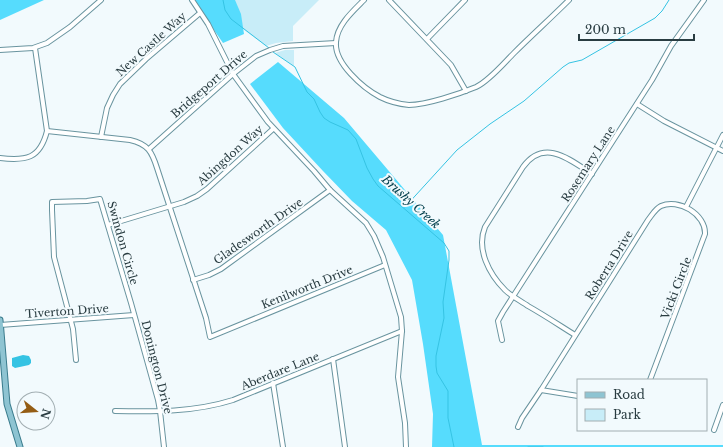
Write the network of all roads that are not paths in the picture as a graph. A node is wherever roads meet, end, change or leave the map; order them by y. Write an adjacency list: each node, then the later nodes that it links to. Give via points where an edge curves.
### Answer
1 (101, 0): 11 (street, via 70,27)
2 (192, 0): 8 (street)
3 (364, 0): 10 (street, via 343,24)
4 (389, 0): 9 (street)
5 (465, 0): 9 (street)
6 (569, 0): 14 (street, via 485,81)
7 (704, 0): 15 (street, Rosemary Lane, via 671,46)
8 (200, 13): 13 (street); 19 (street, New Castle Way, via 120,84 107,108)
9 (427, 39): 14 (street, via 450,66)
10 (336, 43): 13 (street, Bridgeport Drive, via 279,47 251,59); 14 (street, via 340,58 349,72 372,93 387,100 415,104)
11 (35, 48): 12 (street); 17 (street)
12 (0, 50)
13 (232, 74): 16 (street); 21 (street, Bridgeport Drive)
14 (466, 91)
15 (637, 104): 20 (street); 24 (street, Rosemary Lane)
16 (273, 129): 25 (street); 26 (street, Abingdon Way, via 204,191 191,199)
17 (47, 131): 19 (street); 23 (street, via 40,148 32,156 20,159)
18 (723, 135): 20 (street)
19 (101, 137): 21 (street, via 133,140)
20 (716, 148): 22 (street); 27 (street)
21 (149, 149): 26 (street, Kenilworth Drive)
22 (723, 151)
23 (0, 158)
24 (592, 174): 31 (street, Rosemary Lane); 31 (street, via 565,156 551,153 536,155 523,168 485,227 482,238 483,252 489,268 505,290)
25 (330, 190): 29 (street, via 369,228 380,248); 30 (street, Gladesworth Drive, via 221,269)
26 (170, 206): 28 (street, Abingdon Way); 30 (street, Kenilworth Drive)
27 (686, 208): 37 (street, Roberta Drive, via 667,205 656,209); 41 (street, Vicki Circle, via 701,219 705,236)
28 (108, 225): 32 (street, Swindon Circle); 34 (street, Swindon Circle, via 100,198 52,202 54,257)
29 (385, 265): 30 (street, Kenilworth Drive, via 210,337); 36 (street, via 400,312)
30 (193, 280)
31 (514, 296): 37 (street); 38 (street, Rosemary Lane, via 498,321)
32 (134, 315): 34 (street, Tiverton Drive); 47 (street, Donington Drive)
33 (0, 320): 35 (main road)
34 (71, 320): 35 (street, Tiverton Drive); 40 (street)
35 (0, 325): 50 (main road, via 7,404)
36 (402, 331): 39 (street, Aberdare Lane); 54 (street, via 398,377)
37 (575, 335): 43 (street, Roberta Drive)
38 (502, 340)
39 (333, 359): 42 (street, Aberdare Lane); 53 (street)
40 (76, 360)
41 (650, 379)
42 (274, 383): 47 (street, Aberdare Lane, via 214,406); 52 (street)
43 (541, 390): 44 (street); 48 (street, Roberta Drive)
44 (577, 396)
45 (723, 405): 49 (street)
46 (115, 411): 47 (street, Aberdare Lane)
47 (160, 411): 51 (street, Donington Drive)
48 (518, 427)
49 (714, 430)
50 (20, 447)
51 (164, 447)
52 (283, 447)
53 (345, 447)
54 (406, 447)

